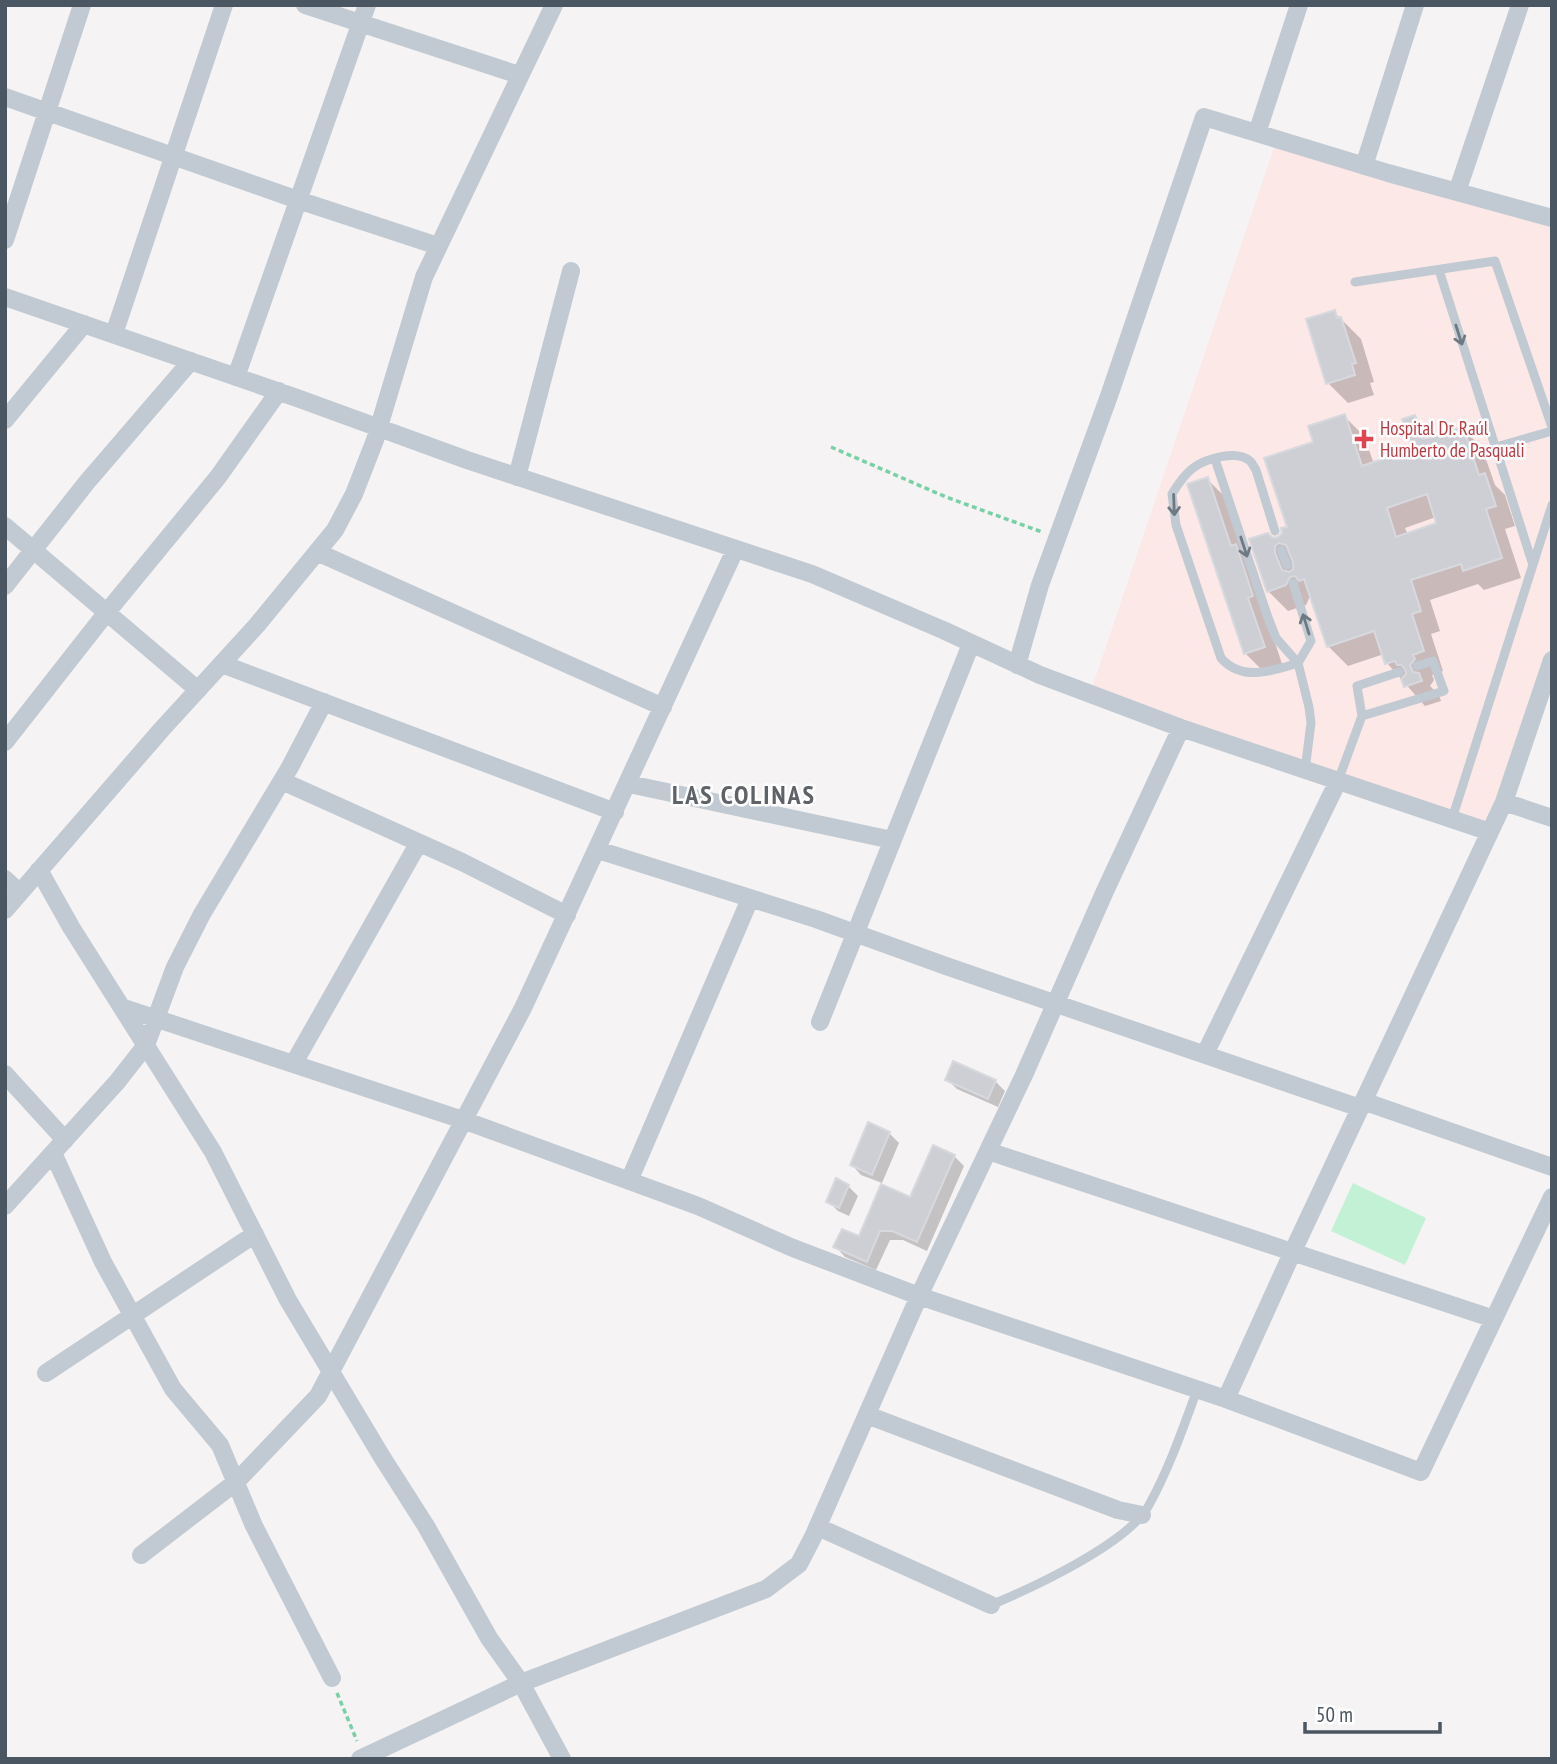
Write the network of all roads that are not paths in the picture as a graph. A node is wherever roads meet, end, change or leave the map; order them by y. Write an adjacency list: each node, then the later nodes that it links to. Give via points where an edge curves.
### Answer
1 (82, 5): 12 (street)
2 (224, 5): 14 (street)
3 (305, 5): 9 (street)
4 (367, 5): 9 (street)
5 (554, 5): 10 (street)
6 (1299, 5): 13 (street)
7 (1415, 5): 15 (street)
8 (1520, 5): 16 (street)
9 (361, 23): 10 (street); 17 (street)
10 (519, 75): 20 (street)
11 (5, 97): 12 (street)
12 (48, 111): 14 (street); 19 (street)
13 (1257, 133): 15 (street); 52 (street, via 1204,117)
14 (174, 155): 17 (street); 26 (street)
15 (1364, 166): 16 (street)
16 (1457, 192): 18 (street)
17 (298, 200): 20 (street); 28 (street)
18 (1552, 218)
19 (5, 240)
20 (438, 246): 31 (street, via 424,277)
21 (1439, 270): 23 (lane); 32 (lane, via 1495,261); 33 (lane, one-way to 33)
22 (571, 271): 35 (street)
23 (1355, 282)
24 (5, 297): 25 (street)
25 (84, 324): 26 (street); 30 (street)
26 (114, 334): 27 (street)
27 (191, 361): 28 (street); 39 (street)
28 (236, 377): 29 (street)
29 (279, 391): 31 (street); 47 (street, via 218,477)
30 (5, 420)
31 (378, 428): 35 (street); 42 (street, via 354,494)
32 (1552, 429): 33 (lane)
33 (1496, 447): 43 (lane)
34 (1215, 459): 38 (lane, via 1231,456 1251,461); 50 (lane, one-way to 50, via 1276,638); 50 (lane, one-way to 50, via 1190,470 1180,481 1172,494 1172,509 1222,658 1238,671 1253,673)
35 (517, 477): 40 (street)
36 (1552, 505): 43 (lane)
37 (5, 526): 39 (street)
38 (1275, 531)
39 (34, 550): 46 (street); 47 (street)
40 (735, 550): 48 (street, via 812,574); 57 (street)
41 (1281, 550): 44 (lane)
42 (319, 553): 51 (street); 57 (street)
43 (1532, 562): 68 (lane)
44 (1287, 565)
45 (1293, 583): 50 (lane, one-way to 45, via 1311,641)
46 (5, 586)
47 (107, 612): 55 (street); 60 (street)
48 (971, 644): 52 (street); 70 (street)
49 (1552, 660): 65 (street)
50 (1298, 663): 61 (lane, via 1311,723)
51 (222, 664): 55 (street); 56 (street)
52 (1017, 665): 59 (street)
53 (1417, 666): 58 (lane, via 1433,661 1444,691)
54 (1399, 672): 58 (lane, via 1357,686)
55 (198, 690): 73 (street)
56 (324, 702): 62 (street); 66 (street)
57 (663, 707): 64 (street)
58 (1362, 716): 63 (lane)
59 (1181, 728): 61 (street); 80 (street)
60 (5, 742)
61 (1306, 770): 63 (street)
62 (282, 781): 71 (street); 82 (street, via 202,914)
63 (1338, 781): 68 (street); 85 (street)
64 (629, 784): 66 (street); 70 (street)
65 (1504, 802): 67 (street); 69 (street)
66 (615, 812): 72 (street)
67 (1552, 818)
68 (1452, 819): 69 (street)
69 (1490, 832): 88 (street)
70 (892, 840): 79 (street)
71 (418, 844): 78 (street); 86 (street)
72 (598, 850): 76 (street); 78 (street)
73 (39, 870): 75 (street); 81 (street)
74 (5, 879): 75 (street)
75 (20, 893): 77 (street)
76 (750, 899): 79 (street); 93 (street)
77 (5, 910)
78 (568, 915): 89 (street)
79 (854, 933): 80 (street); 83 (street)
80 (1056, 1003): 85 (street); 91 (street)
81 (124, 1008): 82 (street); 84 (street)
82 (154, 1018): 84 (street); 86 (street)
83 (820, 1022)
84 (146, 1045): 90 (street); 96 (street, via 213,1152)
85 (1205, 1055): 88 (street)
86 (294, 1063): 89 (street)
87 (5, 1074): 90 (street)
88 (1361, 1104): 92 (street); 97 (street)
89 (463, 1120): 93 (street); 101 (street)
90 (59, 1147): 95 (street); 99 (street, via 103,1262)
91 (988, 1151): 97 (street); 98 (street)
92 (1552, 1167)
93 (629, 1181): 98 (street)
94 (1552, 1198): 100 (street)
95 (5, 1206)
96 (255, 1234): 99 (street); 101 (street)
97 (1293, 1251): 100 (street); 104 (street)
98 (919, 1296): 103 (street); 105 (street)
99 (134, 1315): 102 (street); 106 (street, via 173,1389 220,1445)
100 (1494, 1319): 104 (street, via 1421,1472)
101 (331, 1372): 106 (street, via 303,1413); 112 (street, via 489,1638)
102 (46, 1373)
103 (1197, 1390): 104 (street); 107 (lane, via 1170,1461)
104 (1226, 1399)
105 (867, 1415): 107 (street, via 1118,1510); 108 (street)
106 (236, 1482): 109 (street); 111 (street)
107 (1142, 1515): 110 (lane, via 1084,1560)
108 (818, 1527): 110 (street); 112 (street, via 799,1564 766,1589)
109 (141, 1555)
110 (991, 1605)
111 (332, 1678)
112 (521, 1683): 113 (street); 114 (street)
113 (363, 1758)
114 (562, 1759)

